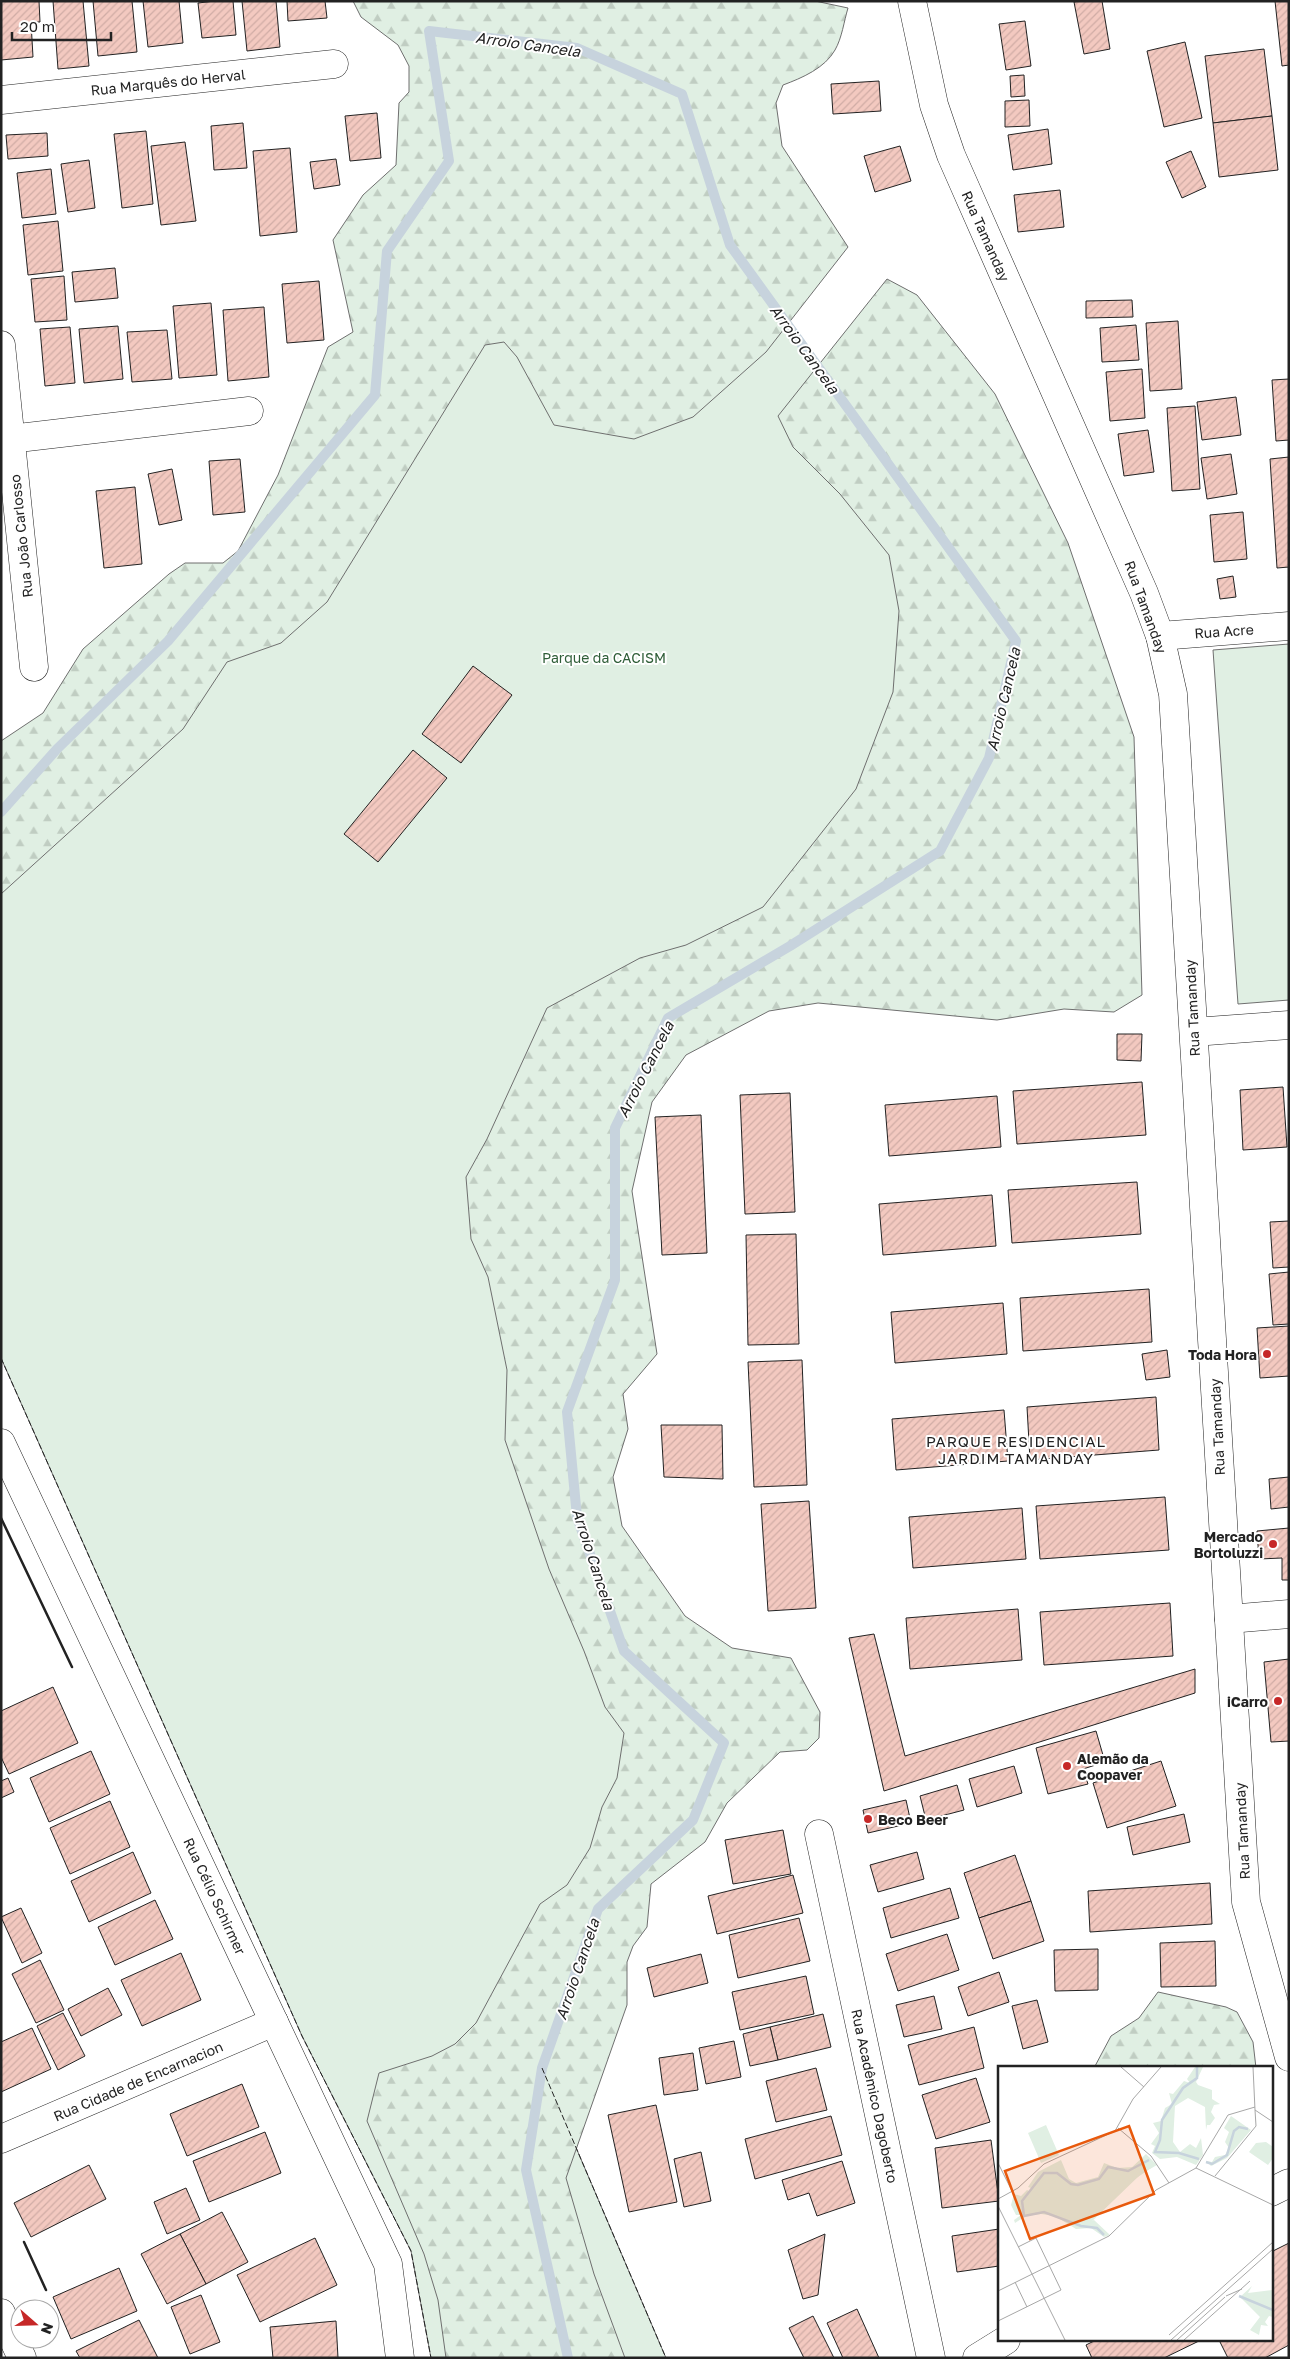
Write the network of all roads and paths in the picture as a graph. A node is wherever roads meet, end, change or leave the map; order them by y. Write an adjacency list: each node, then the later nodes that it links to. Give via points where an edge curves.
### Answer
1 (912, 1): 8 (street, Rua Tamanday, via 934,105 951,155)
2 (334, 64): 3 (street, Rua Marquês do Herval)
3 (1, 100)
4 (1, 344): 6 (street, Rua João Carlosso)
5 (249, 411): 6 (street)
6 (6, 439): 9 (street, Rua João Carlosso)
7 (1289, 626): 8 (street, Rua Acre)
8 (1160, 636): 11 (street, Rua Tamanday, via 1173,694)
9 (34, 667)
10 (1289, 1025): 11 (street)
11 (1194, 1032): 14 (street, Rua Tamanday)
12 (1, 1443): 16 (street, Rua Célio Schirmer)
13 (1289, 1614): 14 (street)
14 (1229, 1619): 17 (street, Rua Tamanday, via 1246,1902)
15 (819, 1834): 25 (street, Rua Acadêmico Dagoberto)
16 (274, 2022): 18 (street, Rua Cidade de Encarnacion); 24 (street, Rua Célio Schirmer, via 388,2264)
17 (1289, 2057)
18 (1, 2139)
19 (1289, 2182): 20 (street)
20 (1272, 2191)
21 (1, 2313): 23 (street)
22 (1003, 2342): 26 (street)
23 (22, 2358)
24 (400, 2358)
25 (931, 2358)
26 (977, 2358)

